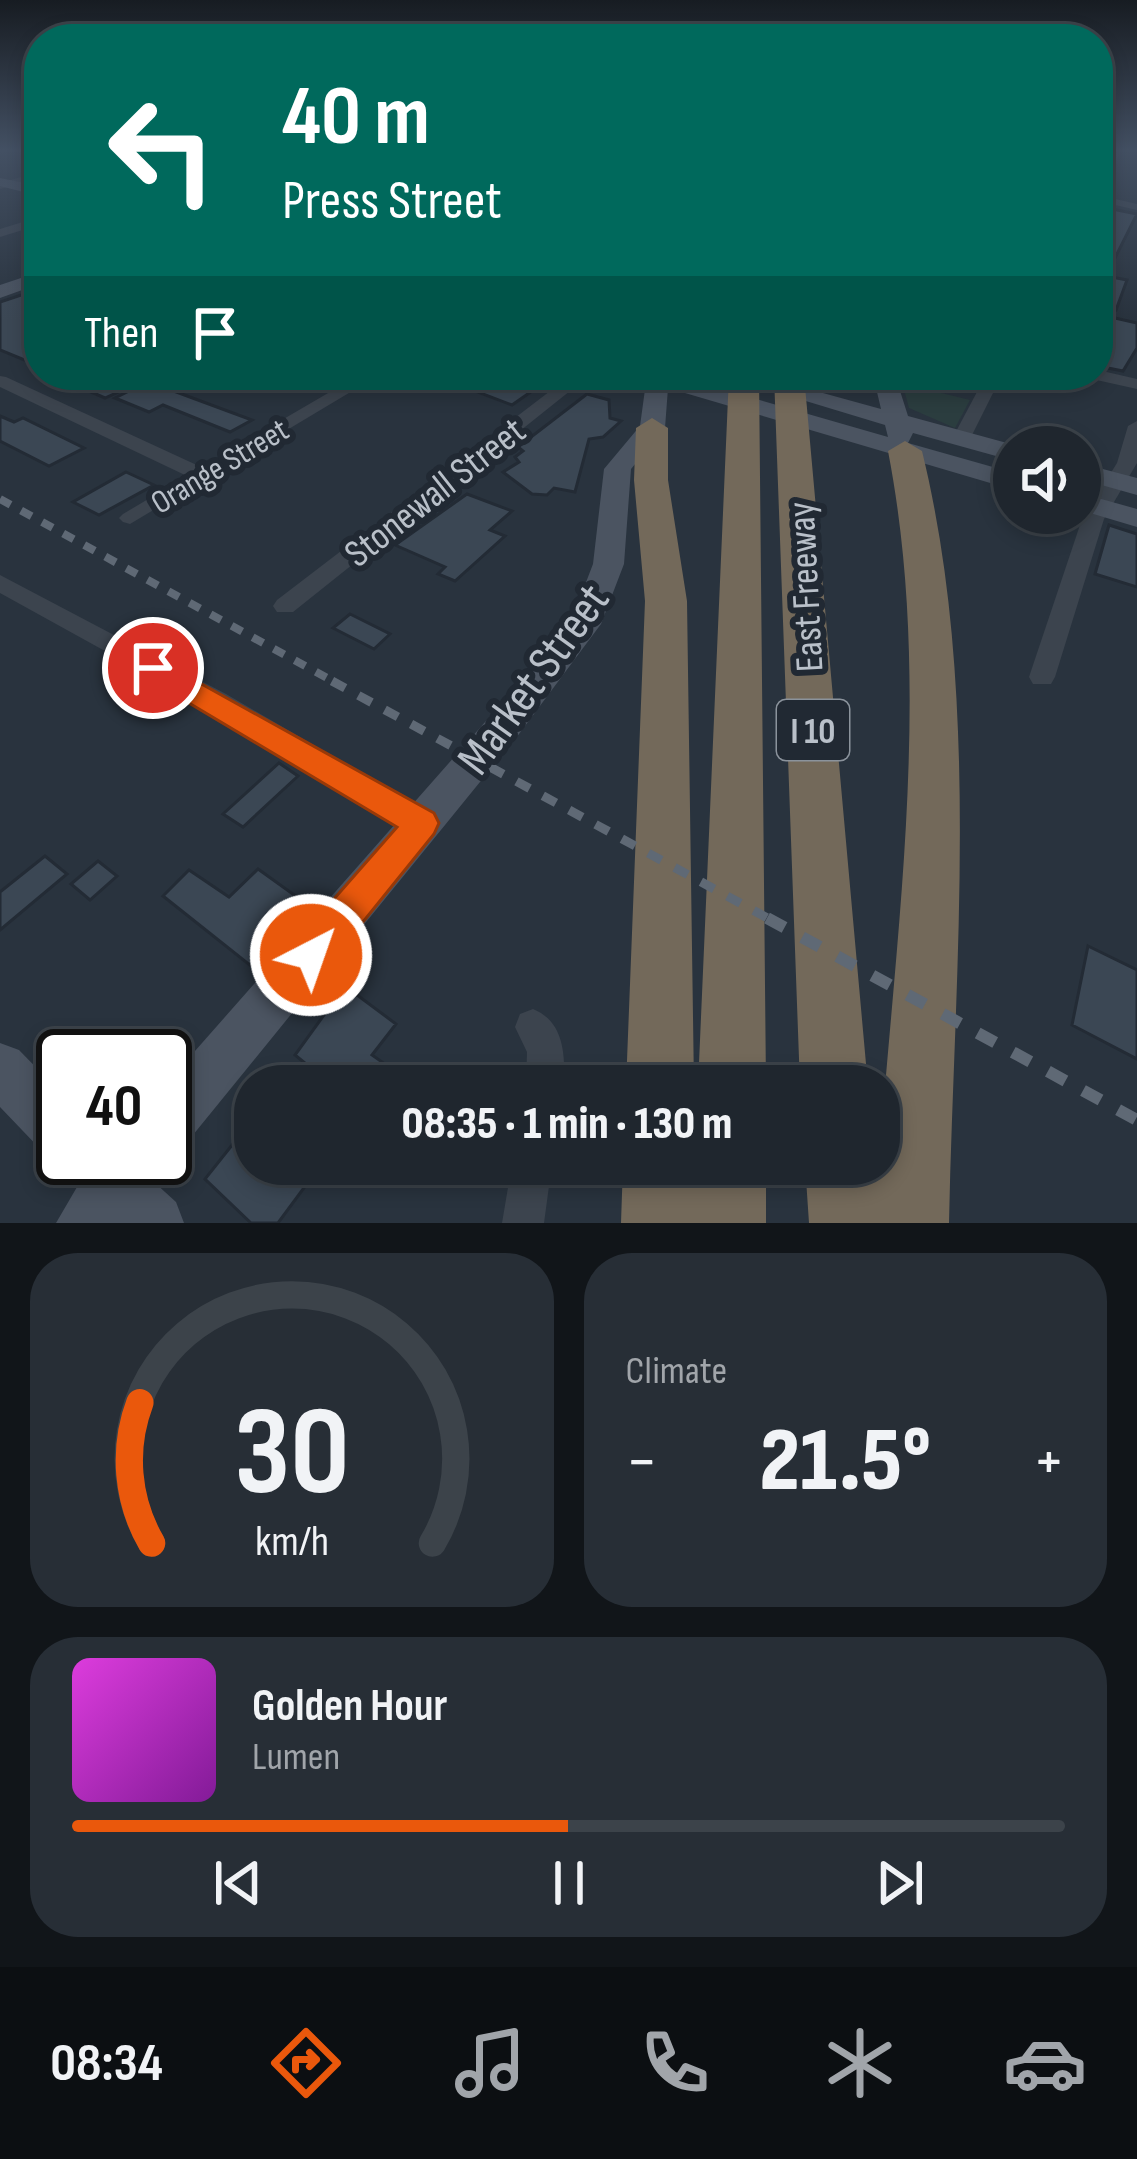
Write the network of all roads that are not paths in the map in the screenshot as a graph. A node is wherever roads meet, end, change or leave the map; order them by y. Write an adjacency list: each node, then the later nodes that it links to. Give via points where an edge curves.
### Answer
1 (0, 381): 17 (street)
2 (346, 390): 17 (street, Orange Street)
3 (563, 390): 22 (street, Stonewall Street)
4 (659, 390): 12 (main road)
5 (712, 390): 13 (main road)
6 (744, 390): 28 (highway, East Freeway / I 10)
7 (772, 390): 13 (main road)
8 (791, 390): 29 (highway, East Freeway / I 10)
9 (884, 390): 13 (main road)
10 (986, 390): 14 (street)
11 (1137, 426): 18 (street)
12 (652, 428): 24 (main road, Market Street, via 623,454 610,484 608,586); 27 (highway, via 666,601)
13 (885, 431): 14 (main road); 16 (main road); 41 (highway, via 921,524 936,681)
14 (961, 439): 15 (main road)
15 (993, 447)
16 (993, 474)
17 (202, 475): 19 (street, Orange Street)
18 (1108, 494): 20 (main road); 23 (street)
19 (130, 518)
20 (1137, 518)
21 (0, 583): 24 (street)
22 (285, 606)
23 (1042, 676)
24 (422, 823): 31 (main road, Market Street)
25 (533, 1027): 26 (street)
26 (546, 1065)
27 (660, 1065)
28 (732, 1065)
29 (833, 1065)
30 (0, 1069): 32 (main road)
31 (192, 1094)
32 (36, 1106)
33 (529, 1185): 37 (street)
34 (659, 1185): 38 (highway)
35 (730, 1185): 39 (highway)
36 (843, 1185): 40 (highway)
37 (523, 1223)
38 (658, 1223)
39 (729, 1223)
40 (846, 1223)
41 (912, 1223)

